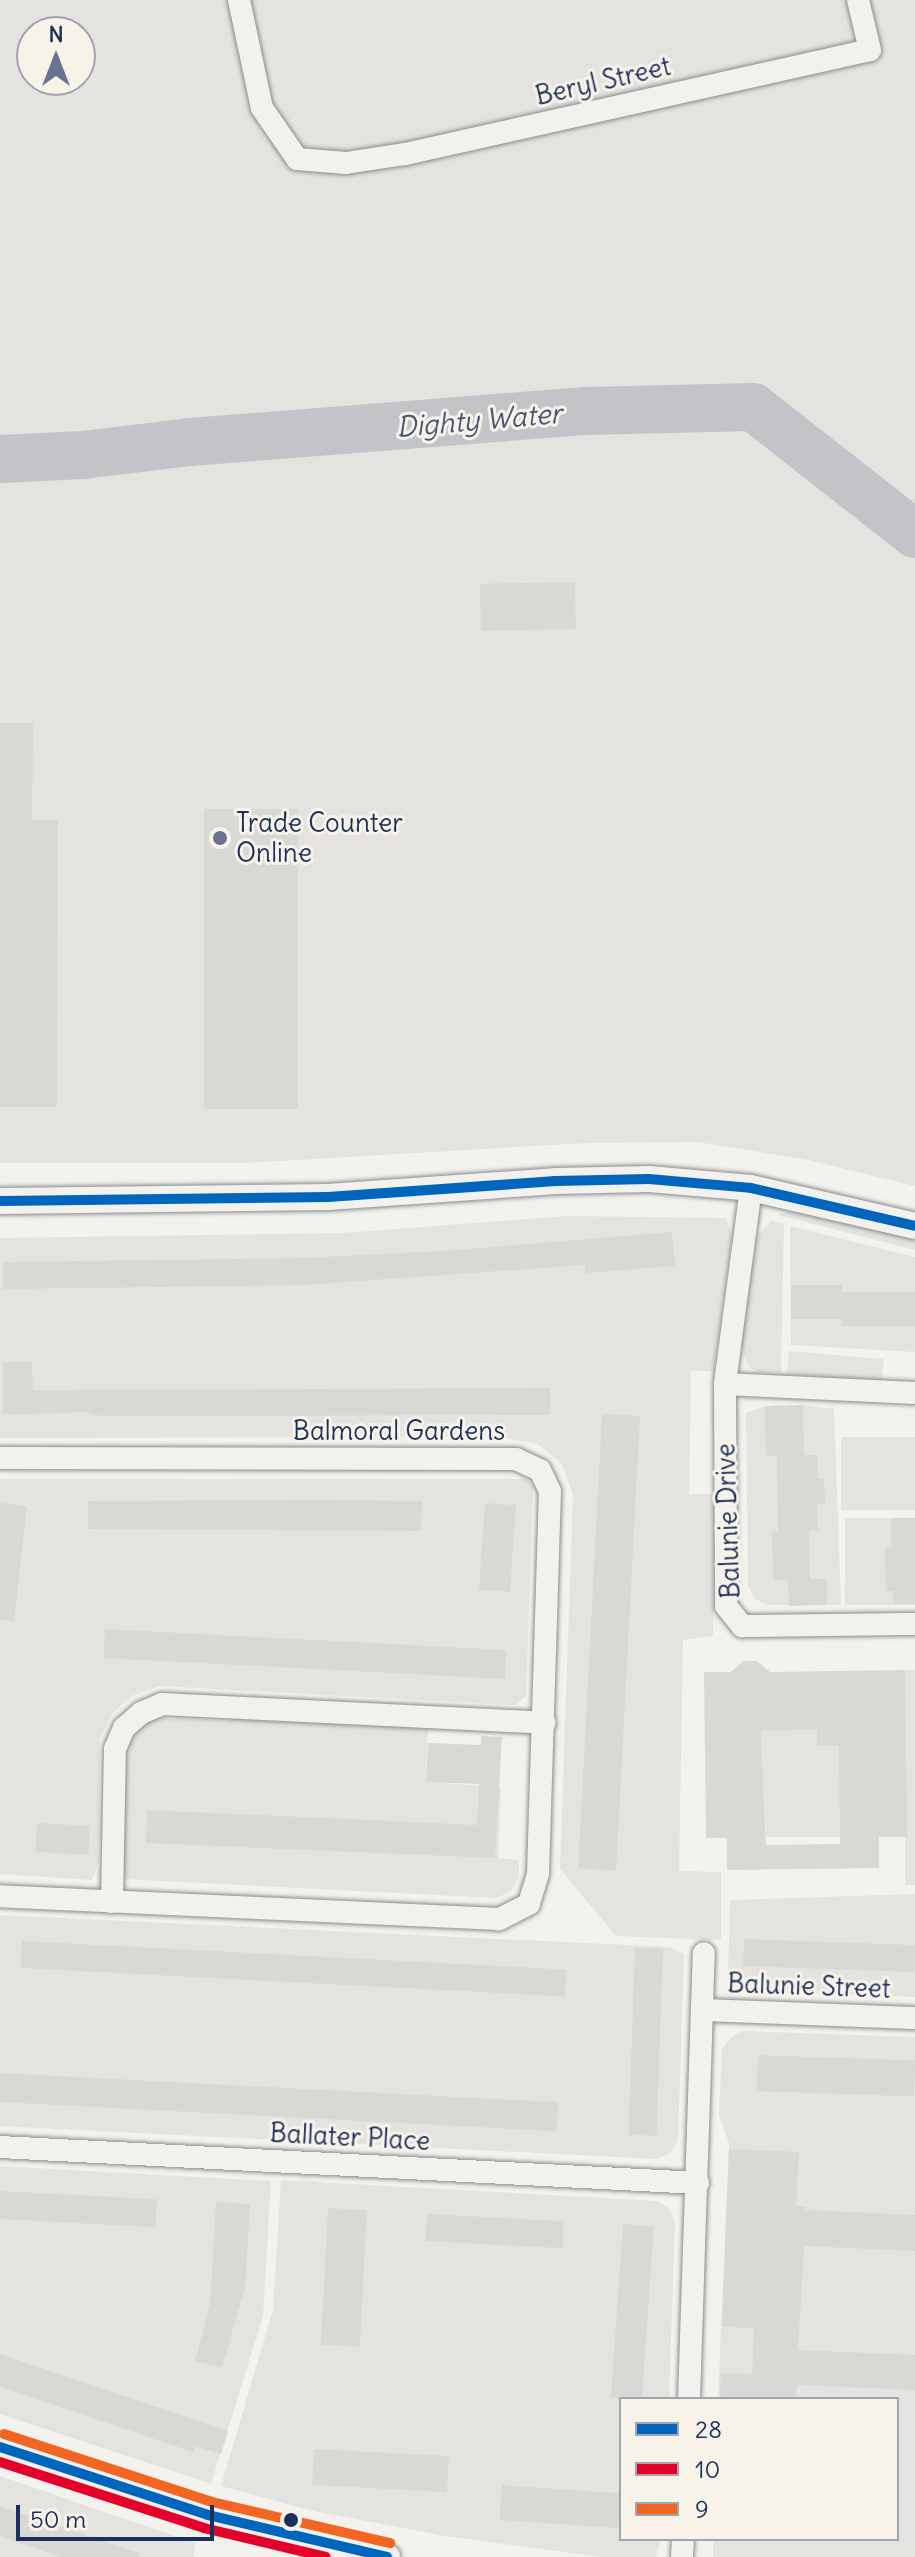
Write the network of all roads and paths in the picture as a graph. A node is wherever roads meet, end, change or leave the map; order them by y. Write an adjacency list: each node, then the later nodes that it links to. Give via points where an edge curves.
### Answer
1 (239, 0): 2 (street, Beryl Street, via 262,108 297,159 346,163 870,50)
2 (858, 0)
3 (751, 1188): 4 (street, via 649,1179 328,1197); 5 (street); 6 (street, Balunie Drive)
4 (0, 1201)
5 (915, 1226)
6 (725, 1384): 7 (street); 9 (street, Balunie Drive, via 726,1606 742,1626)
7 (915, 1393)
8 (0, 1458): 10 (street, Balmoral Gardens, via 516,1459 540,1470 550,1491)
9 (915, 1624)
10 (545, 1723): 12 (street, Balmoral Gardens, via 538,1874 529,1904 499,1919); 12 (street, via 162,1704 124,1728 115,1749)
11 (0, 1896): 12 (street, Balmoral Gardens)
12 (112, 1902)
13 (704, 1953): 14 (street)
14 (702, 2010): 15 (street, Balunie Street); 17 (street)
15 (915, 2018)
16 (0, 2147): 17 (street, Ballater Place)
17 (698, 2183): 18 (street)
18 (689, 2397)
19 (0, 2447): 20 (street, via 208,2515)
20 (387, 2557)

